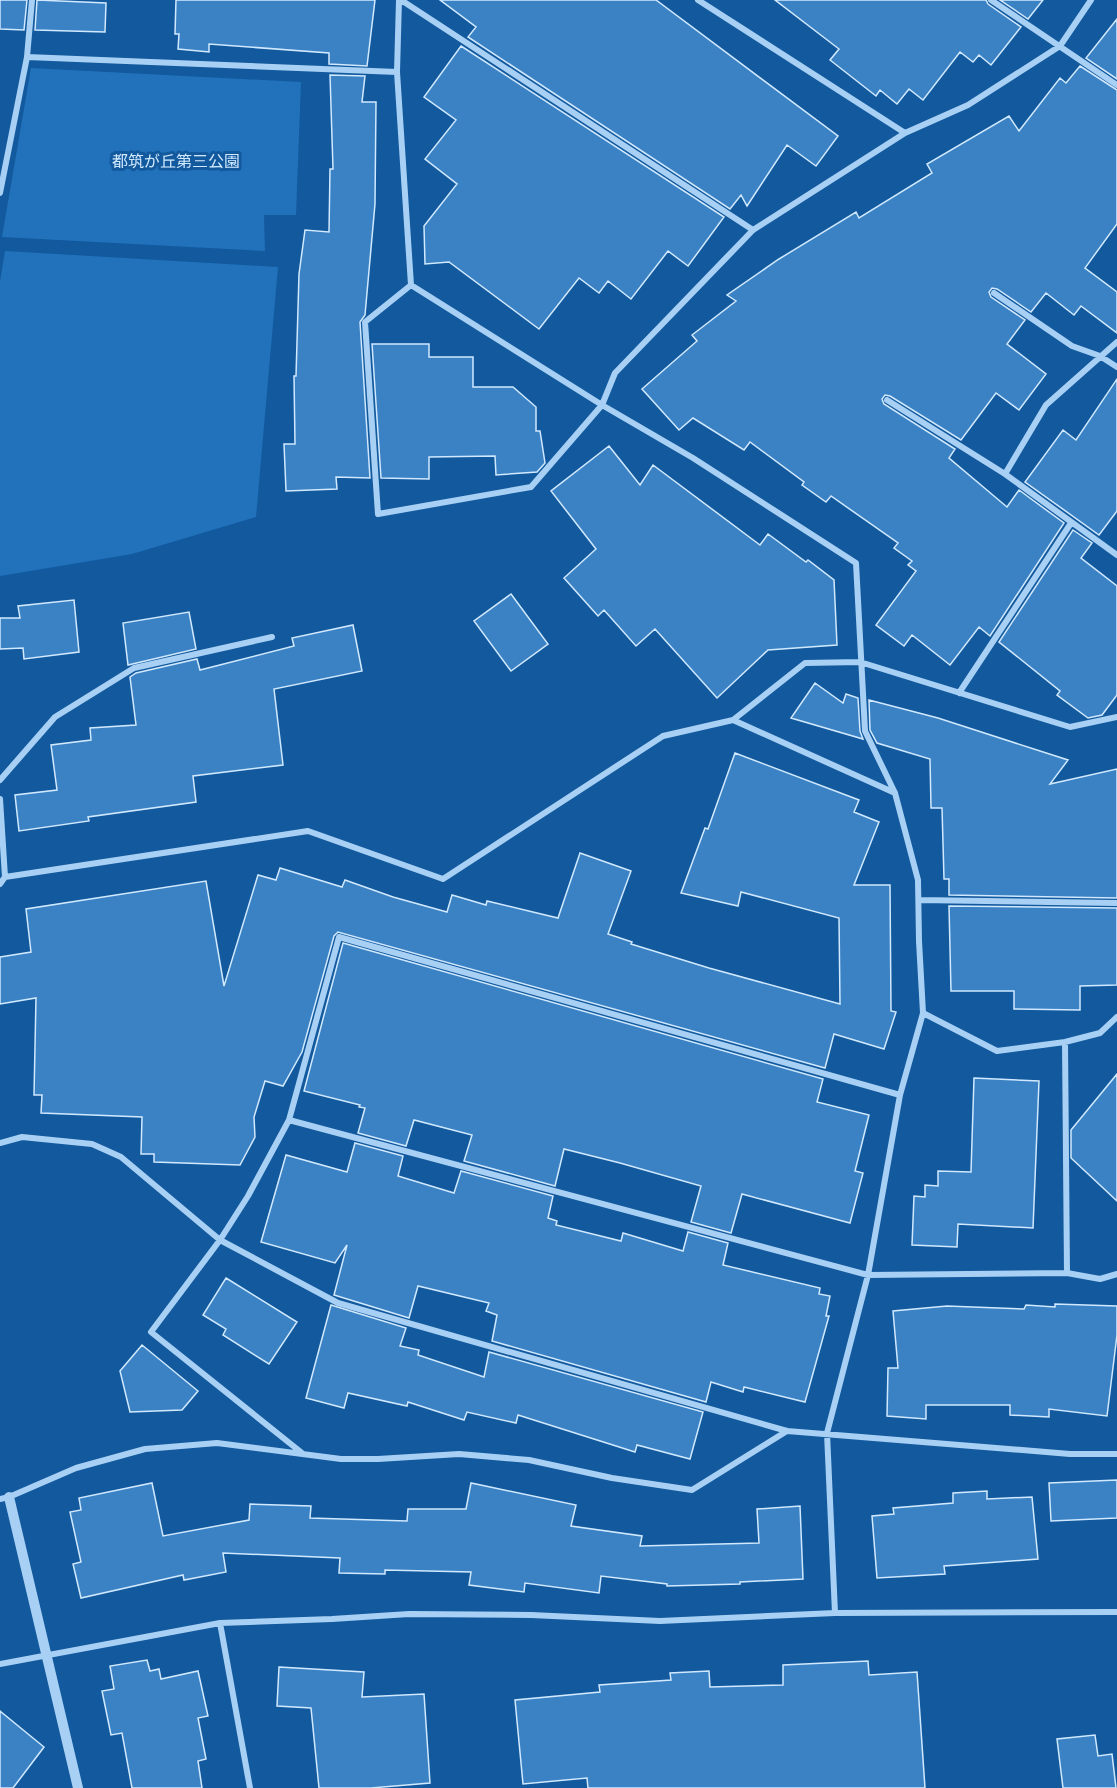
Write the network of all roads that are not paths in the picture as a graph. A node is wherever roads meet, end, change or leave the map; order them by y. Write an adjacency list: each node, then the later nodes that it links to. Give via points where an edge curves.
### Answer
1 (32, 0): 7 (street)
2 (400, 0): 8 (street); 12 (street)
3 (698, 0): 10 (street)
4 (991, 0): 6 (street)
5 (1091, 0): 6 (street)
6 (1060, 46): 9 (street); 10 (street, via 968,105)
7 (27, 57): 8 (street); 11 (street)
8 (397, 72): 13 (street)
9 (1117, 85)
10 (905, 133): 12 (street)
11 (0, 193)
12 (753, 231): 19 (street, via 615,373)
13 (411, 285): 19 (street); 19 (street, via 365,322 378,514 531,487)
14 (994, 293): 16 (street, via 1072,346)
15 (1117, 342): 16 (street)
16 (1100, 356): 17 (street); 20 (street, via 1046,405)
17 (1117, 367)
18 (887, 400): 20 (street)
19 (602, 405): 24 (street, via 693,458 856,563)
20 (1005, 474): 21 (street)
21 (1071, 523): 22 (street); 25 (street)
22 (1117, 555)
23 (272, 637): 28 (street, via 134,668 55,717)
24 (860, 662): 25 (street); 27 (street, via 805,663); 29 (street, via 865,731)
25 (958, 693): 26 (street, via 1070,727)
26 (1117, 717)
27 (733, 720): 29 (street); 31 (street, via 663,736 443,879 308,831)
28 (0, 780)
29 (895, 793): 33 (street)
30 (0, 799): 31 (street)
31 (5, 877): 32 (street)
32 (0, 884)
33 (920, 900): 34 (street); 35 (street)
34 (1117, 903)
35 (923, 1013): 37 (street, via 998,1051); 38 (street)
36 (1117, 1017): 37 (street, via 1100,1033)
37 (1065, 1042): 42 (street)
38 (900, 1095): 39 (street, via 339,937); 44 (street)
39 (289, 1120): 41 (street); 44 (street)
40 (0, 1143): 41 (street, via 22,1137 92,1144 121,1157)
41 (220, 1240): 45 (street, via 338,1303); 47 (street, via 151,1332)
42 (1067, 1274): 43 (street, via 1100,1279); 44 (street)
43 (1117, 1274)
44 (868, 1275): 46 (street)
45 (787, 1431): 46 (street); 47 (street, via 692,1490 529,1460 459,1454 341,1459)
46 (827, 1432): 48 (street, via 1070,1454); 50 (street)
47 (302, 1453): 49 (street, via 218,1443 145,1449 76,1468)
48 (1117, 1454)
49 (5, 1498): 53 (street)
50 (835, 1612): 51 (street); 52 (street, via 660,1621 410,1614)
51 (1117, 1612)
52 (220, 1623): 53 (street); 56 (street)
53 (47, 1654): 54 (street); 55 (street)
54 (0, 1664)
55 (78, 1788)
56 (250, 1788)

